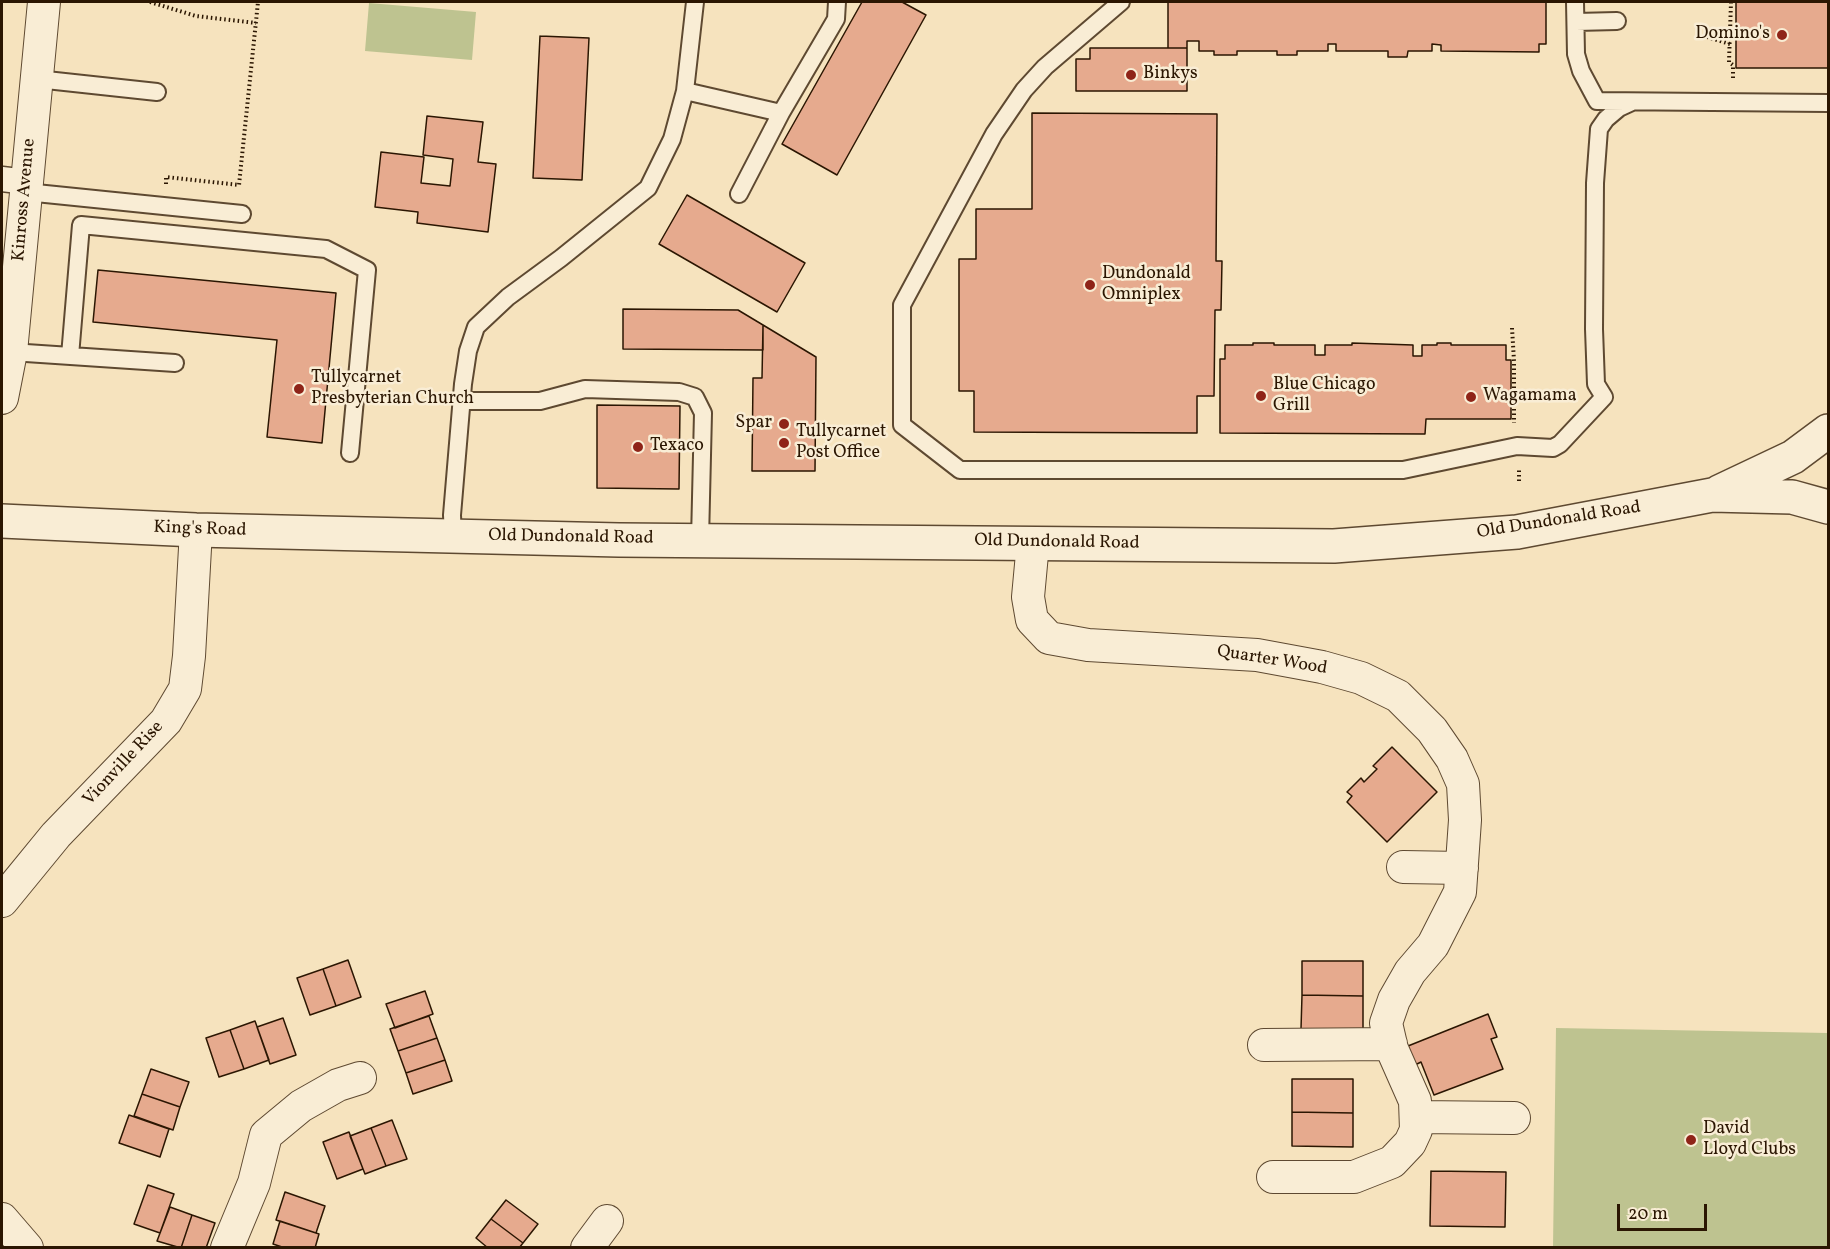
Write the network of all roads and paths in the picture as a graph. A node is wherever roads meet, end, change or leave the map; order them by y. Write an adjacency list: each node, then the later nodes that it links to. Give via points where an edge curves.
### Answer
1 (44, 2): 15 (street, Kinross Avenue)
2 (150, 2): 11 (path, via 196,16)
3 (258, 2): 11 (path)
4 (695, 2): 16 (lane)
5 (837, 2): 20 (lane, via 836,19)
6 (1121, 2): 18 (lane, via 1024,90 994,134 902,304 902,425 960,470 1403,470 1517,447 1552,448 1560,444 1604,397 1596,384 1594,329 1599,129 1619,108)
7 (1575, 2): 10 (lane)
8 (1731, 2): 13 (path)
9 (1617, 21): 10 (lane)
10 (1576, 22): 18 (lane, via 1576,54 1597,101)
11 (256, 23): 23 (path, via 239,185 166,177)
12 (1707, 37): 13 (path)
13 (1730, 44): 14 (path)
14 (1733, 75)
15 (37, 79): 17 (lane); 21 (street, Kinross Avenue)
16 (685, 91): 20 (lane); 30 (lane, via 672,139 648,188 508,297 476,327 468,351)
17 (157, 92)
18 (1632, 102): 19 (lane)
19 (1828, 103)
20 (781, 113): 22 (lane)
21 (18, 184): 23 (lane); 26 (street, Kinross Avenue)
22 (739, 194)
23 (165, 206): 24 (lane)
24 (242, 214)
25 (1512, 328): 31 (path, via 1515,421)
26 (11, 352): 27 (lane); 29 (street, Kinross Avenue)
27 (70, 356): 28 (lane); 33 (lane, via 81,225 326,249 367,270)
28 (175, 363)
29 (2, 398)
30 (462, 401): 39 (lane); 40 (lane, via 540,401 585,389 679,392 696,397 703,413)
31 (1510, 428)
32 (1828, 431): 34 (street, Old Dundonald Road, via 1793,457)
33 (350, 453)
34 (1712, 495): 35 (street, Old Dundonald Road, via 1792,497); 41 (street, Old Dundonald Road, via 1517,532 1335,546)
35 (1828, 507)
36 (2, 521): 37 (street, King's Road)
37 (196, 530): 38 (street, King's Road); 44 (street, Vionville Rise, via 184,689 166,721 56,835)
38 (398, 536): 39 (street, Old Dundonald Road)
39 (453, 537): 40 (street, Old Dundonald Road)
40 (700, 540): 41 (street, Old Dundonald Road)
41 (1032, 543): 43 (street, Quarter Wood, via 1028,597 1032,620 1049,638 1088,645 1257,655 1361,678 1398,696 1432,730 1463,784)
42 (1403, 867): 43 (street)
43 (1462, 868): 45 (street, Quarter Wood, via 1460,892 1449,918 1394,1000 1386,1023)
44 (2, 901)
45 (1391, 1044): 46 (street); 48 (street, Quarter Wood, via 1415,1101)
46 (1264, 1046)
47 (360, 1078): 54 (street, via 338,1085 301,1106 266,1135 254,1183)
48 (1417, 1117): 49 (street); 50 (street, via 1410,1143 1392,1162 1354,1177)
49 (1514, 1118)
50 (1272, 1177)
51 (2, 1219): 53 (street)
52 (608, 1221): 55 (street)
53 (27, 1248)
54 (227, 1248)
55 (587, 1248)

